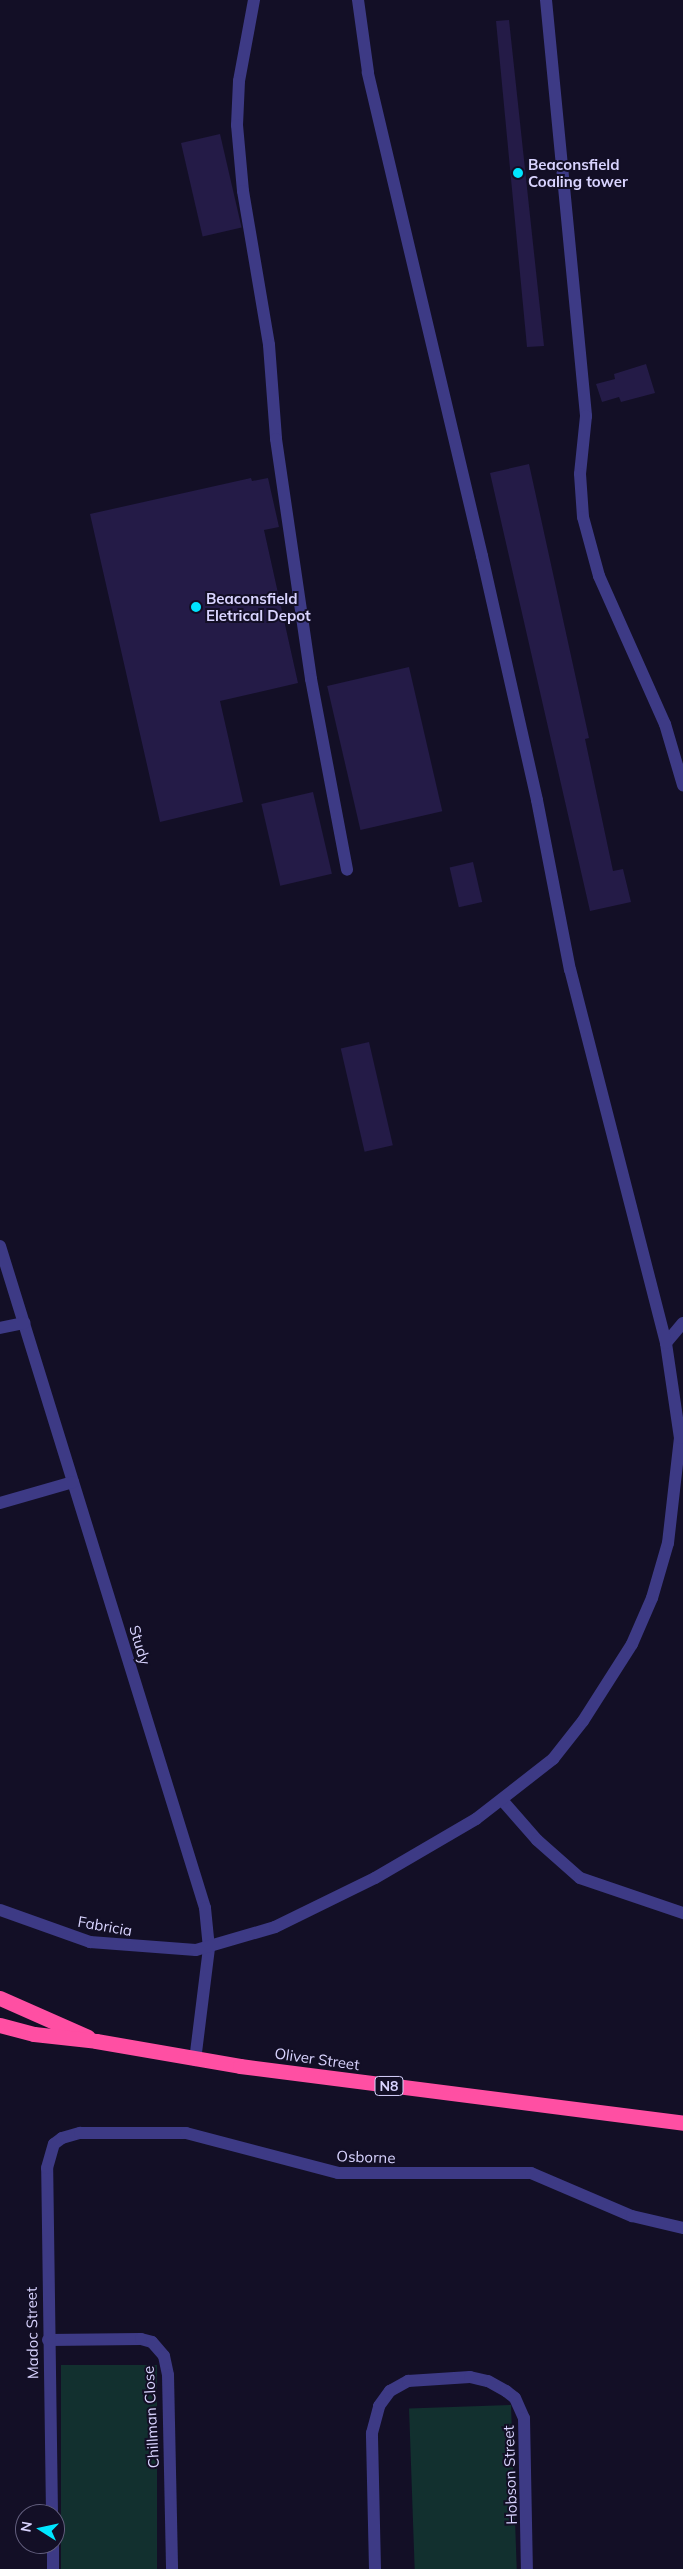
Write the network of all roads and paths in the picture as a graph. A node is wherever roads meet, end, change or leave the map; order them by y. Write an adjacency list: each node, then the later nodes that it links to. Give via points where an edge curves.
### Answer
1 (254, 0): 5 (street, via 239,81 237,125 243,191 269,344 276,439 310,670)
2 (358, 0): 10 (street, Fabricia, via 368,72 537,800 570,970)
3 (546, 0): 4 (street, via 586,416 580,474 583,517 599,576 665,724)
4 (683, 784)
5 (347, 870)
6 (0, 1246): 7 (street, Study)
7 (24, 1323): 9 (street); 11 (street, Study)
8 (683, 1323): 10 (street)
9 (0, 1328)
10 (666, 1343): 13 (street, Fabricia, via 680,1438 668,1543 652,1598 632,1644 583,1721 553,1759)
11 (73, 1482): 12 (street); 16 (street, Study, via 205,1908)
12 (0, 1503)
13 (502, 1800): 15 (street, via 528,1831 580,1878); 16 (street, Fabricia, via 450,1835 340,1897 275,1927)
14 (0, 1910): 16 (street, Fabricia, via 73,1938 105,1945 183,1950)
15 (683, 1913)
16 (209, 1948): 20 (street, Study)
17 (0, 1998): 19 (highway, Oliver Street / N8)
18 (0, 2025): 19 (highway, Oliver Street / N8, via 57,2038)
19 (96, 2041): 20 (highway, Oliver Street / N8)
20 (195, 2060): 21 (highway, Oliver Street / N8)
21 (683, 2123)
22 (51, 2152): 23 (street, Osborne, via 62,2138 80,2133 186,2133 338,2173 531,2174 632,2216); 24 (street, Madoc Street, via 47,2168)
23 (683, 2228)
24 (48, 2340): 25 (street, Madoc Street); 28 (street, Chillman Close, via 140,2339 152,2342 164,2356 168,2375)
25 (52, 2504)
26 (52, 2554): 27 (street)
27 (53, 2569)
28 (172, 2569)
29 (375, 2569): 30 (street, Hobson Street, via 372,2433 379,2406 390,2391 408,2382 470,2377 488,2381 506,2391 520,2407 524,2418)
30 (527, 2569)

